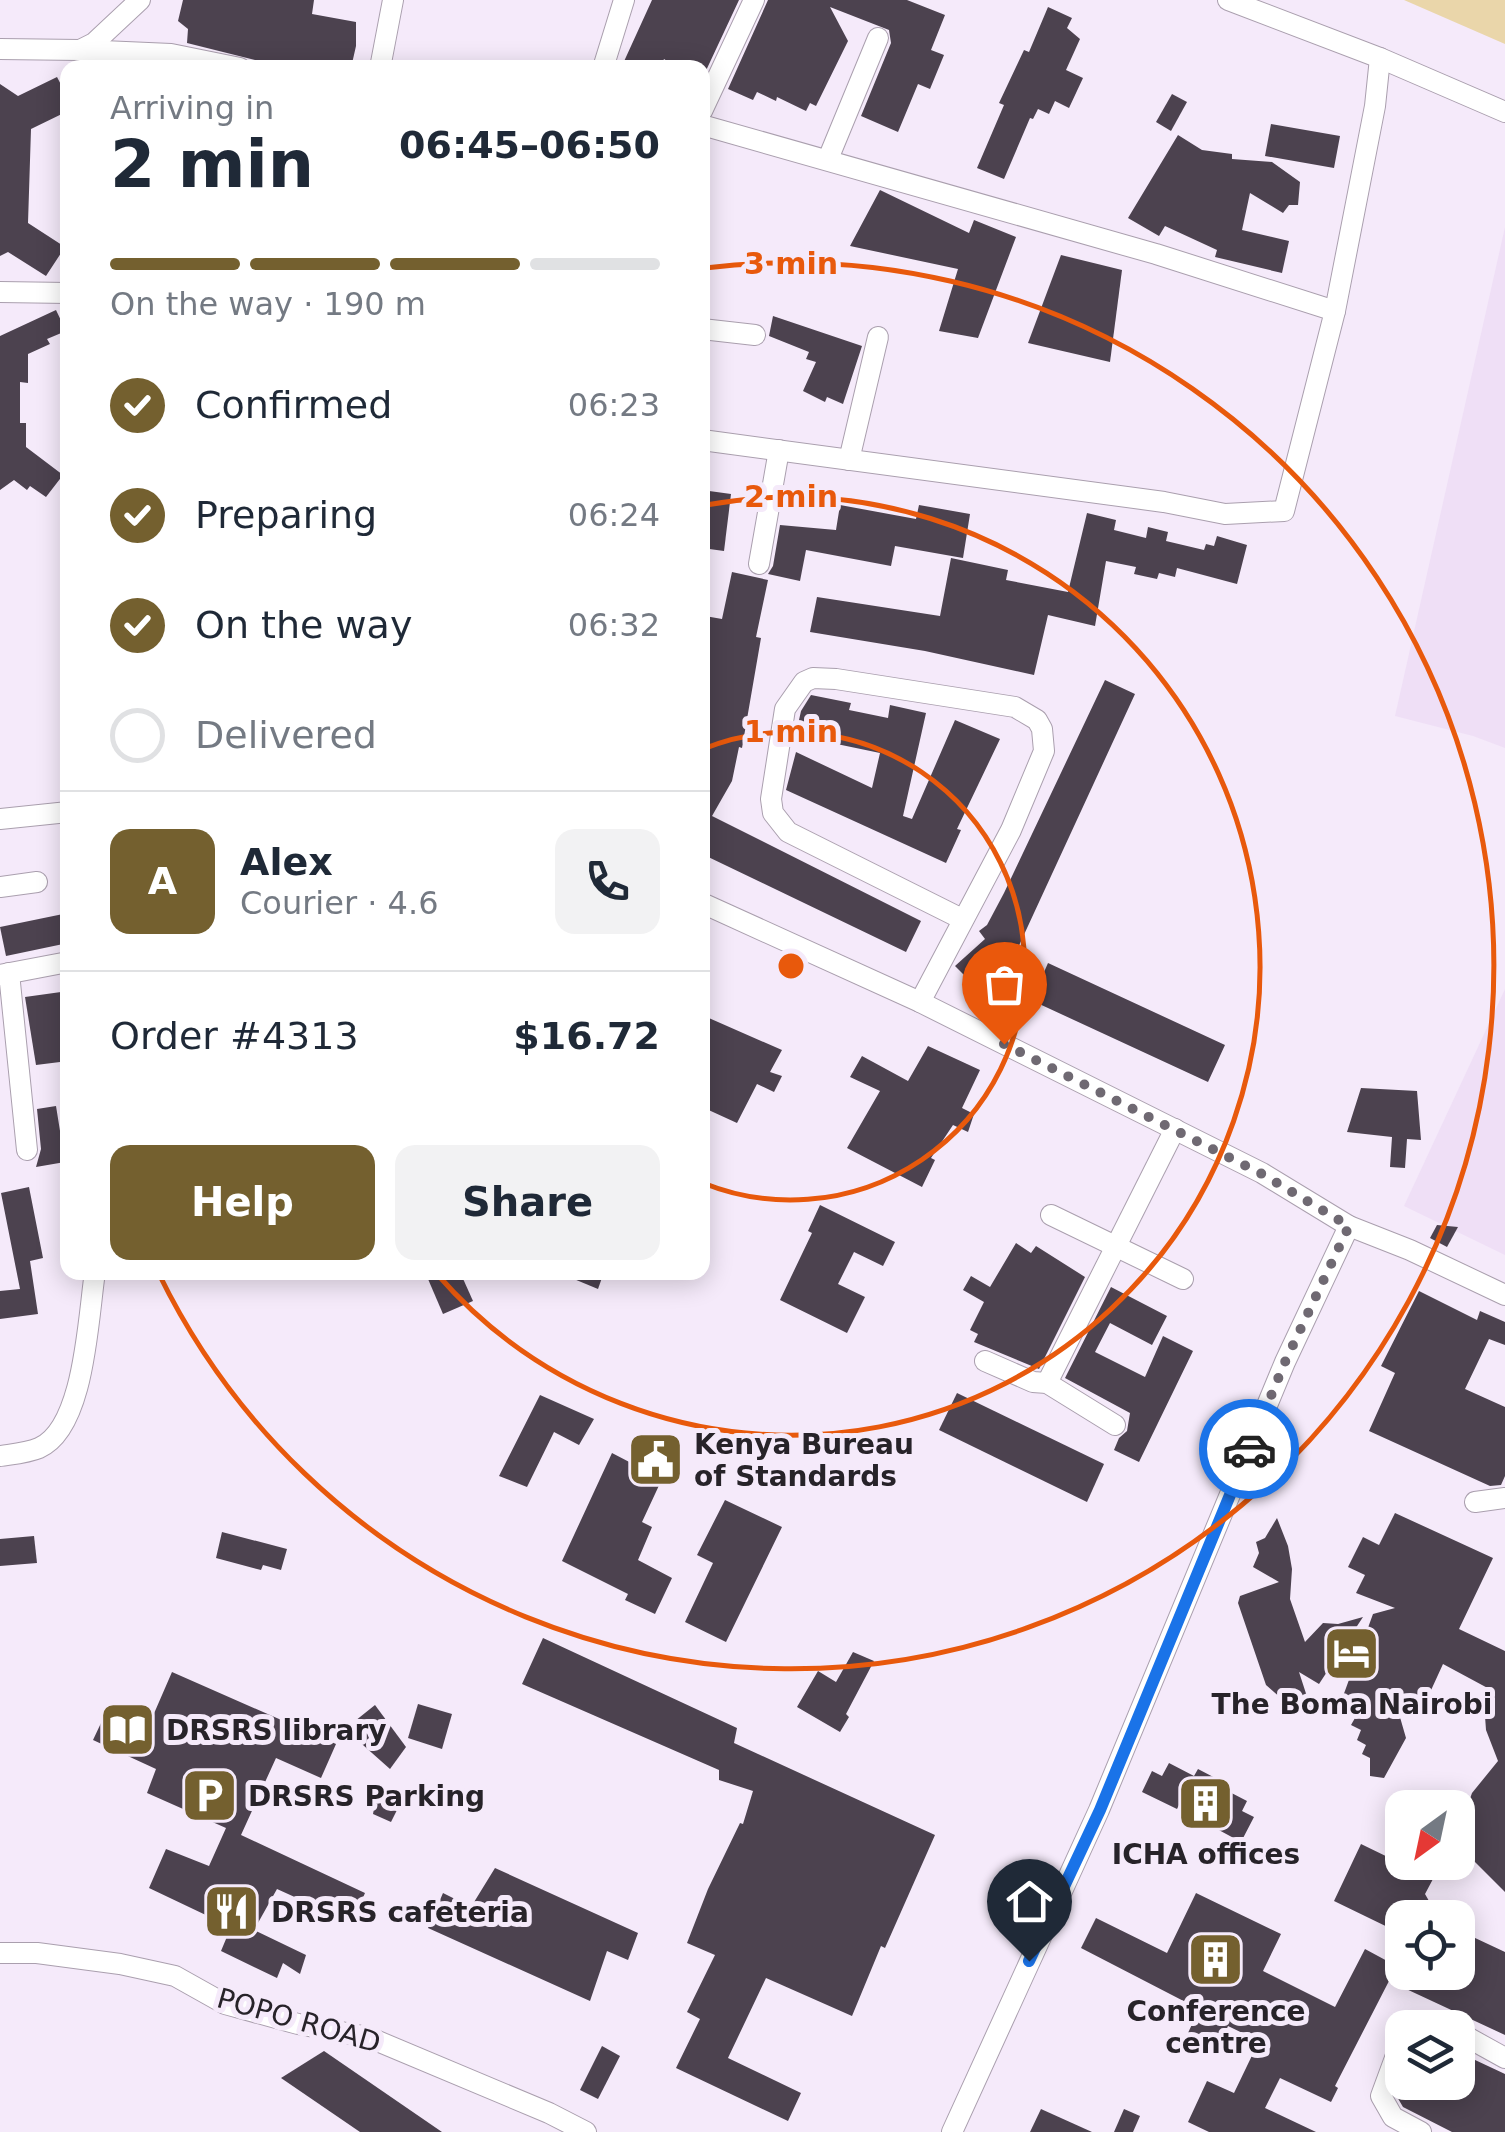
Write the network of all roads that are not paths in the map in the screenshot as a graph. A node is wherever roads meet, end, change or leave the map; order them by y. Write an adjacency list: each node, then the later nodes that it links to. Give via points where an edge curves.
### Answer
1 (140, 0): 8 (street)
2 (393, 0): 11 (street)
3 (624, 0): 12 (street)
4 (754, 0): 13 (street)
5 (1228, 0): 9 (street)
6 (878, 38): 16 (street)
7 (0, 49): 8 (street)
8 (80, 50): 10 (street)
9 (1380, 58): 14 (street); 19 (street)
10 (201, 60)
11 (382, 60)
12 (605, 60)
13 (710, 93)
14 (1505, 112)
15 (710, 127): 16 (street)
16 (828, 159): 19 (street)
17 (0, 292): 18 (street)
18 (60, 293)
19 (1335, 311): 25 (street, via 1284,510 1224,514)
20 (710, 329): 21 (street)
21 (755, 336)
22 (878, 338): 25 (street)
23 (710, 441): 24 (street)
24 (778, 450): 25 (street); 26 (street)
25 (849, 460)
26 (759, 564)
27 (60, 813): 28 (street)
28 (0, 819)
29 (38, 882): 30 (street)
30 (0, 886)
31 (710, 907): 35 (street)
32 (962, 920): 32 (street, via 1039,767 1044,751 1037,720 981,700 836,679 804,682 785,709 771,798 778,823); 35 (street)
33 (60, 964): 34 (street)
34 (5, 974): 37 (street)
35 (920, 1002): 36 (street)
36 (1174, 1129): 39 (street); 40 (street)
37 (27, 1150)
38 (1051, 1215): 40 (street)
39 (1349, 1226): 43 (street); 55 (street, via 1285,1362 1100,1810)
40 (1115, 1246): 41 (street); 45 (street)
41 (1182, 1279)
42 (94, 1280): 47 (street, via 75,1397 63,1427 40,1447)
43 (1505, 1295)
44 (984, 1361): 45 (street)
45 (1047, 1383): 46 (street)
46 (1115, 1425)
47 (0, 1456)
48 (1505, 1498): 49 (street)
49 (1475, 1502)
50 (0, 1953): 54 (street, POPO ROAD, via 175,1976 226,2004 368,2037)
51 (1475, 2041): 52 (street)
52 (1505, 2058)
53 (1385, 2088): 56 (street, via 1382,2096 1394,2117)
54 (586, 2132)
55 (952, 2132)
56 (1421, 2132)

